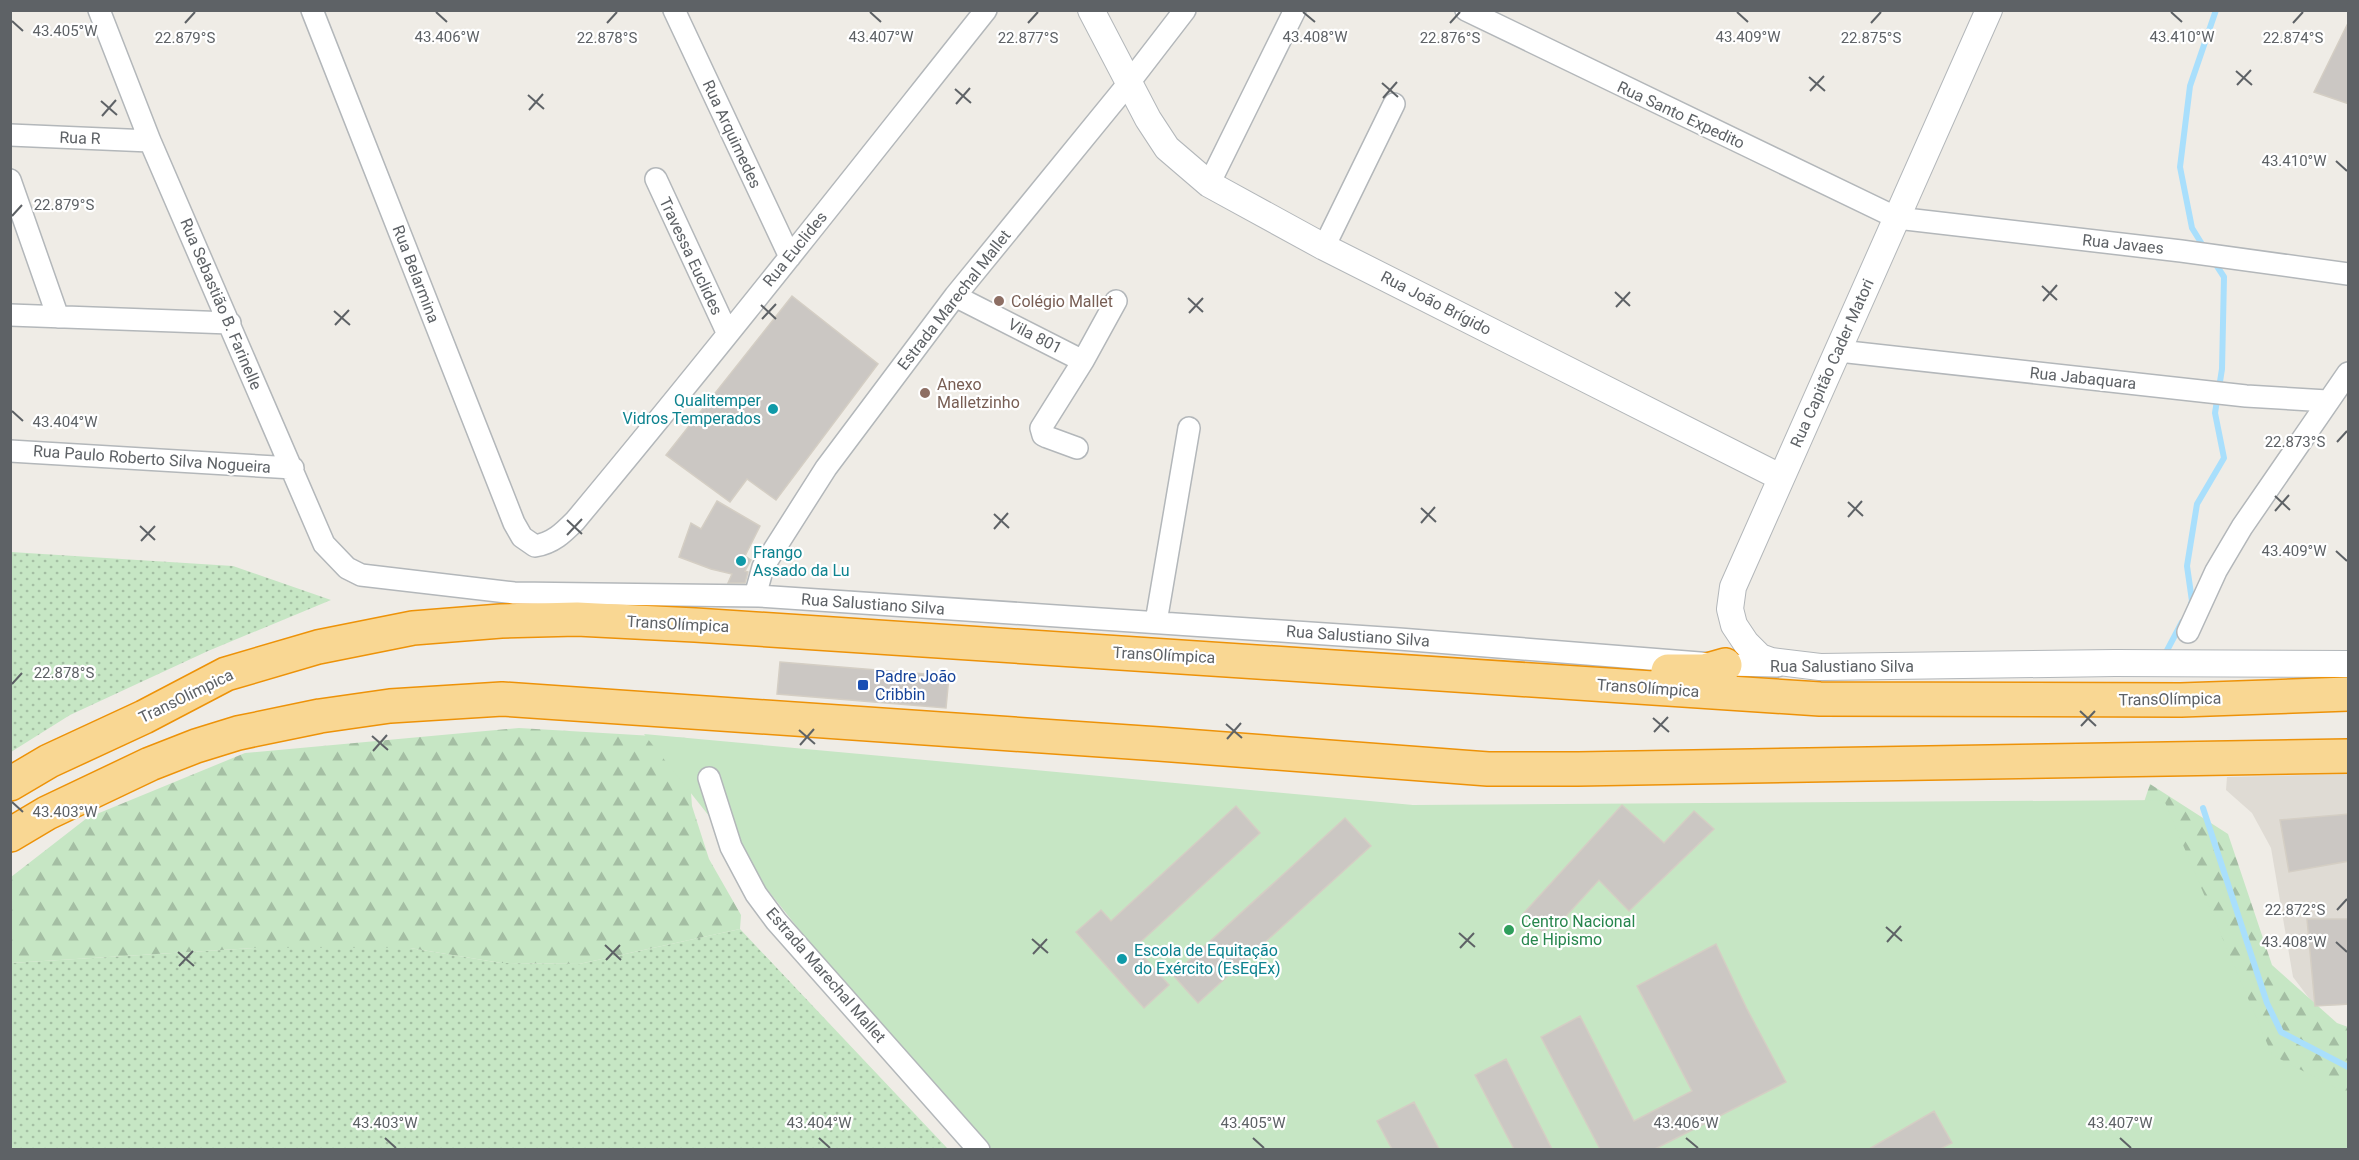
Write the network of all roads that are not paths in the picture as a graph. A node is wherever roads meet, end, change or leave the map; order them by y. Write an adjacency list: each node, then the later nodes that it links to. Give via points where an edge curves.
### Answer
1 (99, 10): 13 (street, Rua Sebastião B. Farinelle)
2 (312, 10): 36 (street, Rua Belarmina)
3 (674, 10): 19 (street, Rua Arquimedes)
4 (986, 10): 19 (street, Rua Euclides)
5 (1091, 10): 10 (street)
6 (1185, 10): 10 (street, Estrada Marechal Mallet)
7 (1295, 10): 16 (street)
8 (1466, 10): 17 (street, Rua Santo Expedito)
9 (1989, 10): 17 (street, Rua Capitão Cader Matori)
10 (1128, 84): 16 (street, Rua João Brígido, via 1167,148); 21 (street, Estrada Marechal Mallet)
11 (1394, 104): 18 (street)
12 (10, 135): 13 (street, Rua R)
13 (150, 141): 25 (street, Rua Sebastião B. Farinelle)
14 (10, 180): 24 (street)
15 (656, 180): 26 (street, Travessa Euclides)
16 (1209, 184): 18 (street, Rua João Brígido)
17 (1897, 218): 20 (street, Rua Javaes, via 2181,250); 27 (street, Rua Capitão Cader Matori)
18 (1324, 247): 35 (street, Rua João Brígido)
19 (790, 256): 26 (street, Rua Euclides)
20 (2349, 274)
21 (955, 296): 28 (street, Vila 801); 38 (street, Estrada Marechal Mallet, via 819,478 763,567 757,588)
22 (1116, 301): 28 (street, Vila 801)
23 (10, 315): 24 (street)
24 (58, 317): 25 (street)
25 (230, 323): 34 (street, Rua Sebastião B. Farinelle)
26 (727, 332): 36 (street, Rua Euclides, via 575,521 546,544 535,546)
27 (1839, 351): 30 (street, Rua Jabaquara); 35 (street, Rua Capitão Cader Matori)
28 (1083, 360): 32 (street, Vila 801, via 1041,428 1043,435)
29 (2349, 373): 30 (street)
30 (2327, 402): 40 (street, via 2242,527)
31 (1189, 428): 39 (street)
32 (1077, 448)
33 (10, 451): 34 (street, Rua Paulo Roberto Silva Nogueira)
34 (292, 468): 37 (street, Rua Sebastião B. Farinelle, via 324,544 346,568)
35 (1780, 477): 44 (street, Rua Capitão Cader Matori, via 1733,587 1730,609 1734,625 1760,657)
36 (522, 537)
37 (368, 577): 38 (street, Rua Salustiano Silva, via 514,593)
38 (759, 596): 39 (street, Rua Salustiano Silva)
39 (1156, 622): 43 (street, Rua Salustiano Silva)
40 (2188, 632)
41 (1199, 657): 43 (highway, via 1271,653 1569,669 1704,671); 45 (highway, TransOlímpica, via 1820,699 2181,700); 48 (highway, TransOlímpica, via 577,619 413,628 318,646 226,674)
42 (2349, 664): 44 (street, Rua Salustiano Silva)
43 (1725, 665): 44 (street, Rua Salustiano Silva)
44 (1820, 667)
45 (2349, 694)
46 (2349, 756): 49 (highway, via 1488,769 502,699 390,706 238,733 150,764 47,813)
47 (709, 778): 50 (street, Estrada Marechal Mallet, via 731,847 776,921)
48 (10, 784)
49 (10, 836)
50 (979, 1149)

